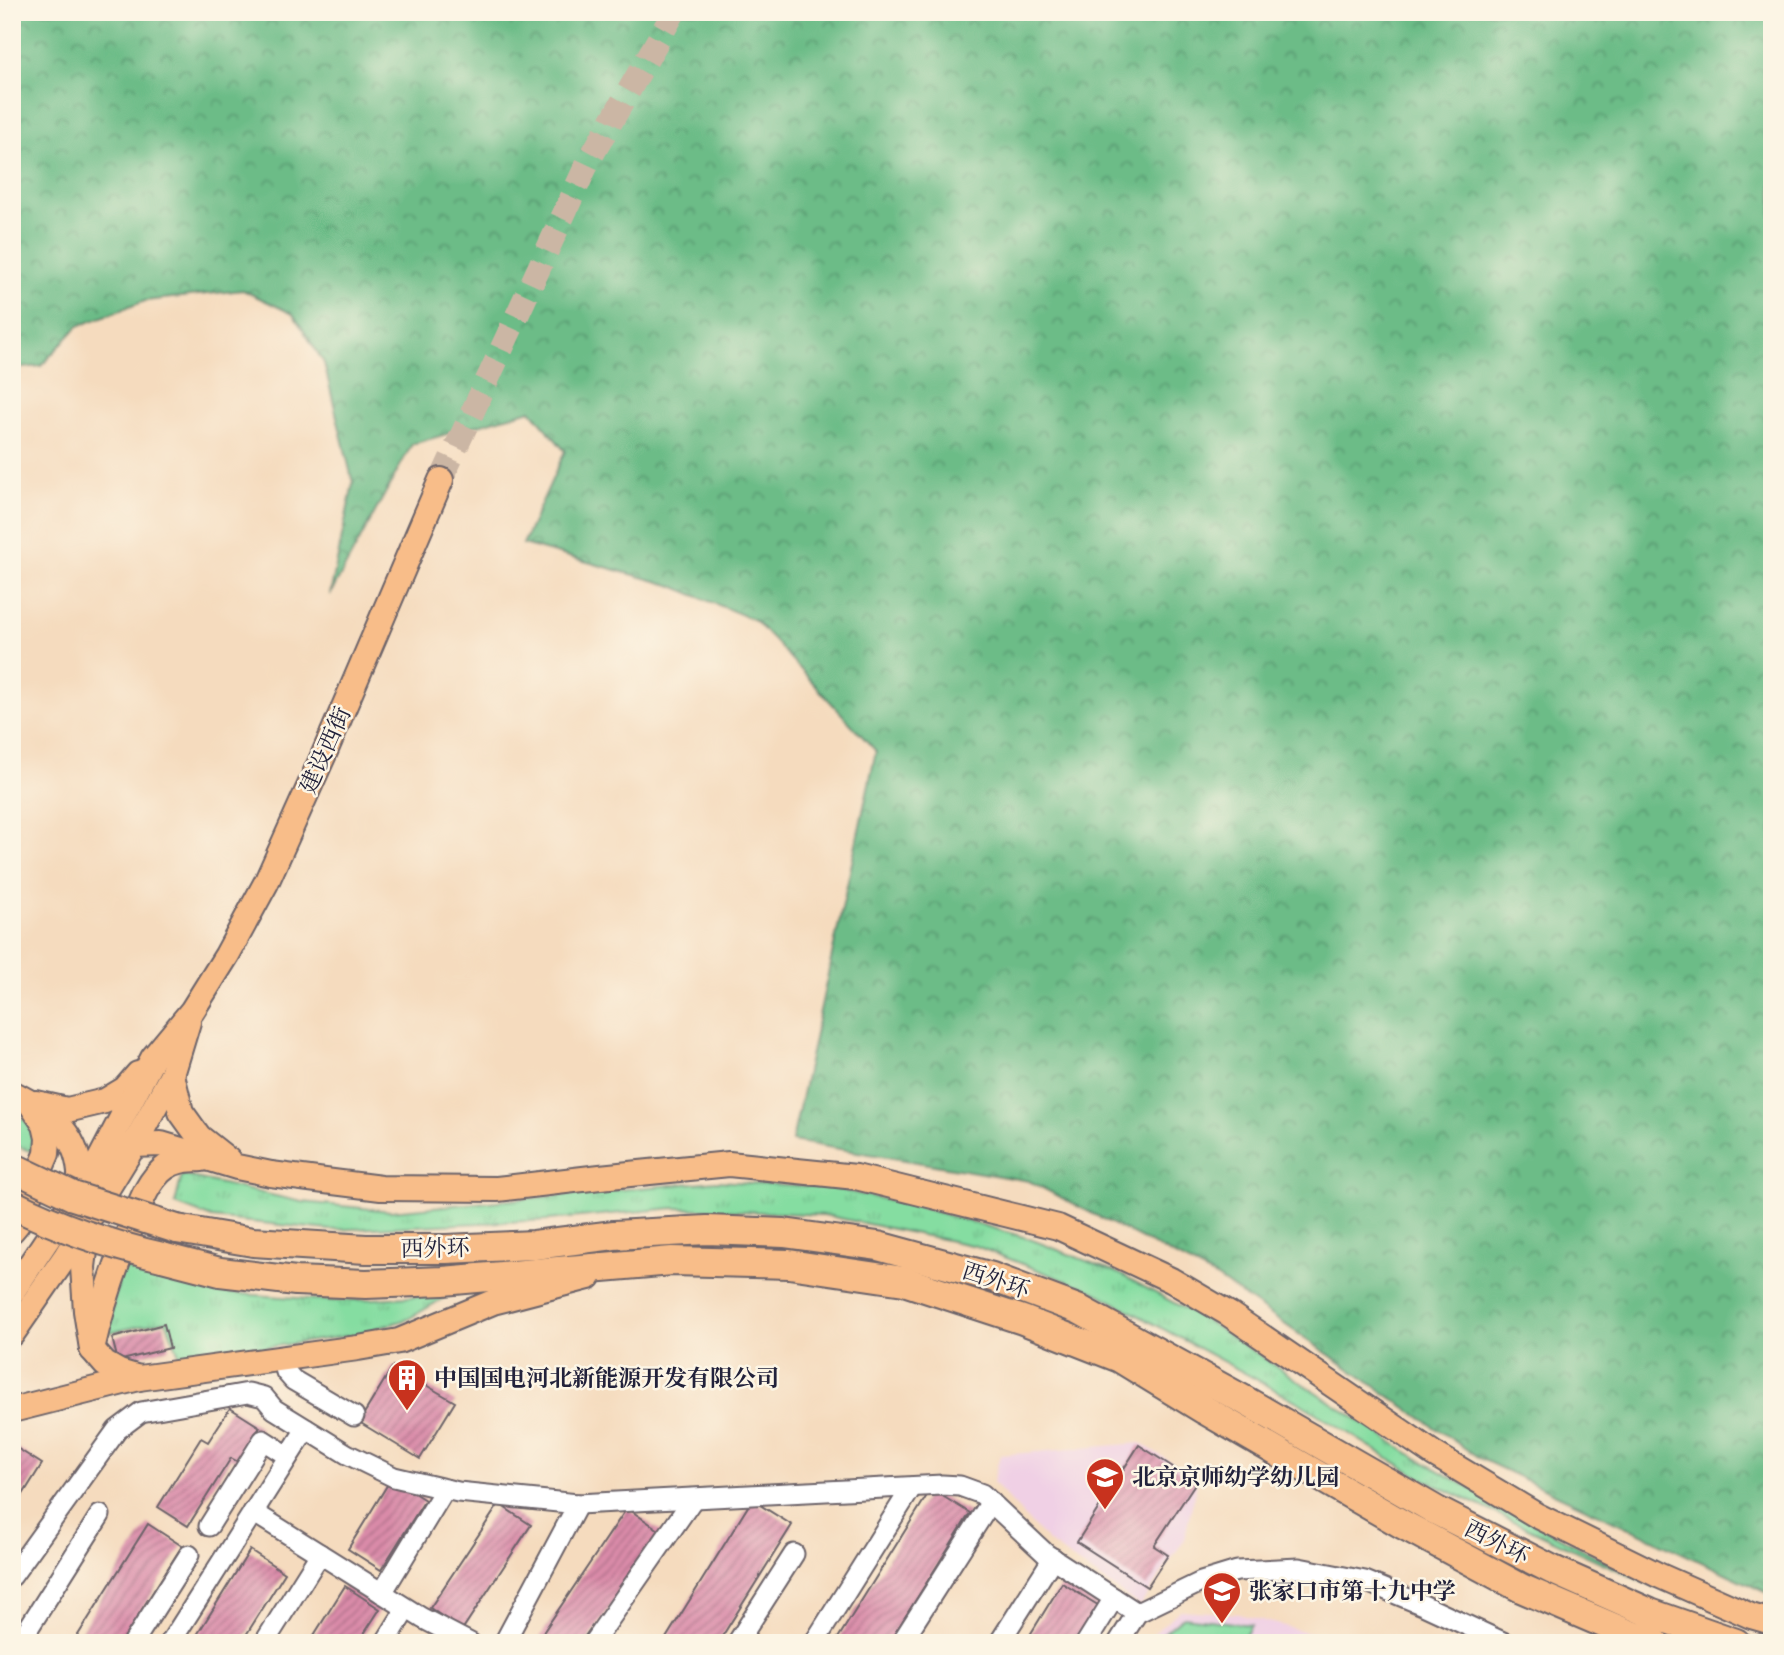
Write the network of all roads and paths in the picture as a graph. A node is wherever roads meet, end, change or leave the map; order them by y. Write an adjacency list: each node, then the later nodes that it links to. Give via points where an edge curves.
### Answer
1 (441, 480): 2 (main road, 建设西街, via 266,883)
2 (192, 1011): 3 (main road, 建设西街); 4 (main road, 建设西街)
3 (153, 1058): 5 (main road, via 125,1089 105,1101 66,1110); 10 (main road, 建设西街)
4 (172, 1075): 6 (main road, 建设西街); 9 (main road, via 181,1112 199,1137)
5 (21, 1097): 10 (main road, via 70,1136 79,1163); 13 (main road, via 45,1125 47,1154)
6 (134, 1145): 7 (main road, via 161,1144); 10 (main road, via 117,1149); 12 (main road, 建设西街)
7 (210, 1159): 9 (main road); 18 (main road, via 180,1160 164,1168 143,1197 111,1278)
8 (12, 1167): 59 (highway, 西外环, bridge, via 73,1196 177,1229 253,1242 446,1249 707,1230 784,1233 878,1246 992,1277 1080,1310 1437,1511 1553,1570 1650,1613)
9 (237, 1167): 42 (main road, via 381,1188 497,1189 729,1164 856,1177 1058,1227 1171,1280 1229,1314 1434,1454 1536,1516)
10 (90, 1175): 12 (main road); 15 (main road); 16 (main road, 建设西街)
11 (12, 1204): 14 (highway, 西外环, bridge, via 41,1219 131,1250 220,1272 296,1281 443,1281)
12 (89, 1220): 15 (main road, 建设西街); 18 (main road, via 83,1268)
13 (12, 1230)
14 (688, 1261): 19 (main road, via 591,1276 493,1302 399,1341); 58 (highway, 西外环, via 789,1264 904,1281 1120,1358 1402,1524 1521,1588)
15 (62, 1263): 16 (main road, via 25,1293); 17 (main road, 建设西街)
16 (12, 1292)
17 (12, 1334)
18 (92, 1349): 20 (main road, via 105,1364)
19 (282, 1358): 20 (main road); 22 (street, via 293,1380)
20 (139, 1378): 21 (main road)
21 (12, 1410)
22 (354, 1416)
23 (306, 1429): 24 (street); 26 (street, via 394,1477); 37 (street, via 264,1397 247,1392 141,1412 117,1430)
24 (288, 1456): 30 (street); 32 (street, via 263,1440)
25 (912, 1488): 27 (street); 28 (street, via 960,1486); 52 (street)
26 (445, 1489): 29 (street); 38 (street)
27 (693, 1499): 29 (street); 50 (street)
28 (991, 1502): 36 (street); 53 (street)
29 (578, 1504): 49 (street)
30 (253, 1512): 35 (street); 45 (street)
31 (100, 1515): 43 (street)
32 (209, 1526)
33 (794, 1554): 51 (street)
34 (188, 1555): 44 (street)
35 (320, 1555): 38 (street); 46 (street)
36 (1053, 1558): 39 (street); 54 (street)
37 (12, 1576)
38 (382, 1593): 40 (street)
39 (1114, 1598): 41 (street); 55 (street)
40 (406, 1609): 47 (street); 48 (street)
41 (1137, 1614): 56 (street); 57 (street, via 1201,1582 1237,1571 1299,1568 1365,1581)
42 (1772, 1622)
43 (19, 1643)
44 (133, 1643)
45 (170, 1643)
46 (264, 1643)
47 (385, 1643)
48 (470, 1643)
49 (504, 1643)
50 (593, 1643)
51 (737, 1643)
52 (814, 1643)
53 (901, 1643)
54 (999, 1643)
55 (1086, 1643)
56 (1118, 1643)
57 (1504, 1643)
58 (1655, 1643)
59 (1736, 1643)

